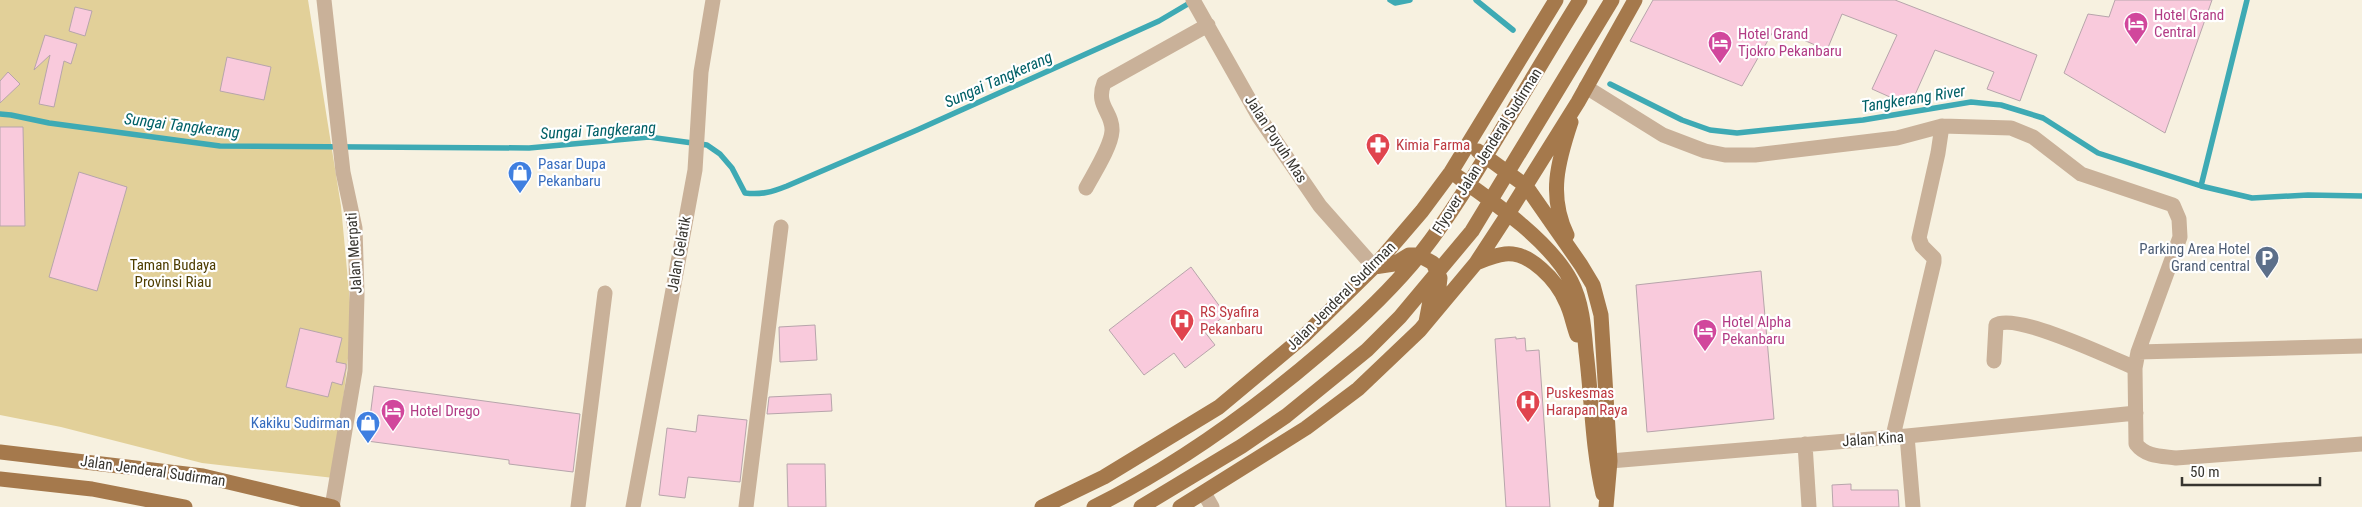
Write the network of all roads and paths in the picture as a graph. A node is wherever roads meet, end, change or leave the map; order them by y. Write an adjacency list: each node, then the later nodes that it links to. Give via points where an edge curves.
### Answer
1 (324, 0): 38 (street, Jalan Merpati, via 343,172 355,228 357,294 356,371)
2 (713, 0): 40 (street, Jalan Gelatik, via 700,72 695,170)
3 (1580, 0): 43 (main road, Flyover Jalan Jenderal Sudirman, via 1461,197 1420,254 1387,291 1348,330 1268,396 1176,460)
4 (1612, 0): 44 (main road, Flyover Jalan Jenderal Sudirman, via 1472,232 1400,317 1367,350 1286,416)
5 (1635, 0): 8 (main road)
6 (1554, 4): 8 (main road, via 1550,34 1529,72 1529,84 1538,94 1557,96 1568,86 1586,55); 12 (main road, Jalan Jenderal Sudirman)
7 (1201, 13): 15 (street, via 1104,82 1101,104 1112,130 1108,146); 20 (street, Jalan Puyuh Mas, via 1259,117 1320,206)
8 (1609, 47): 9 (main road)
9 (1586, 87): 10 (main road); 11 (street, via 1663,135 1725,155 1755,155 1888,139)
10 (1578, 102): 14 (main road); 19 (main road, via 1559,155 1555,182 1556,205)
11 (1942, 126): 24 (street, via 2011,128 2033,137 2081,174 2173,205 2179,219 2180,237); 29 (street, via 1919,238 1934,262)
12 (1469, 144): 13 (main road, Jalan Jenderal Sudirman); 14 (main road)
13 (1451, 172): 16 (main road); 20 (main road, Jalan Jenderal Sudirman)
14 (1526, 186): 16 (main road); 19 (main road)
15 (1086, 188)
16 (1508, 214): 18 (main road); 27 (main road, via 1570,279 1581,312)
17 (781, 227): 41 (street)
18 (1476, 263): 22 (main road); 27 (main road, via 1507,253 1528,259 1544,273 1566,301)
19 (1581, 265): 33 (main road, via 1593,285 1602,315)
20 (1374, 267): 22 (main road, via 1394,264 1409,255 1418,255 1432,263 1440,278 1430,300); 42 (main road, Jalan Jenderal Sudirman, via 1304,336 1220,407 1104,477)
21 (605, 294): 39 (street)
22 (1426, 322): 35 (main road, via 1358,389 1306,428)
23 (2362, 346): 24 (street)
24 (2138, 352): 26 (street)
25 (1994, 361): 26 (street, via 1996,325 2006,321 2052,332)
26 (2135, 368): 28 (street)
27 (1588, 369): 36 (main road, via 1596,463)
28 (2136, 413): 29 (street, Jalan Kina); 31 (street, via 2136,444 2149,455 2176,458)
29 (1900, 436): 30 (street, Jalan Kina); 48 (street)
30 (1805, 444): 33 (street, Jalan Kina); 47 (street)
31 (2362, 444)
32 (0, 452): 38 (main road, Jalan Jenderal Sudirman, via 203,476)
33 (1610, 461): 36 (main road)
34 (0, 479): 37 (main road, Jalan Jenderal Sudirman, via 92,489)
35 (1204, 493): 45 (main road); 46 (street)
36 (1606, 506)
37 (185, 507)
38 (333, 507)
39 (578, 507)
40 (633, 507)
41 (746, 507)
42 (1042, 507)
43 (1094, 507)
44 (1141, 507)
45 (1180, 507)
46 (1212, 507)
47 (1808, 507)
48 (1913, 507)

